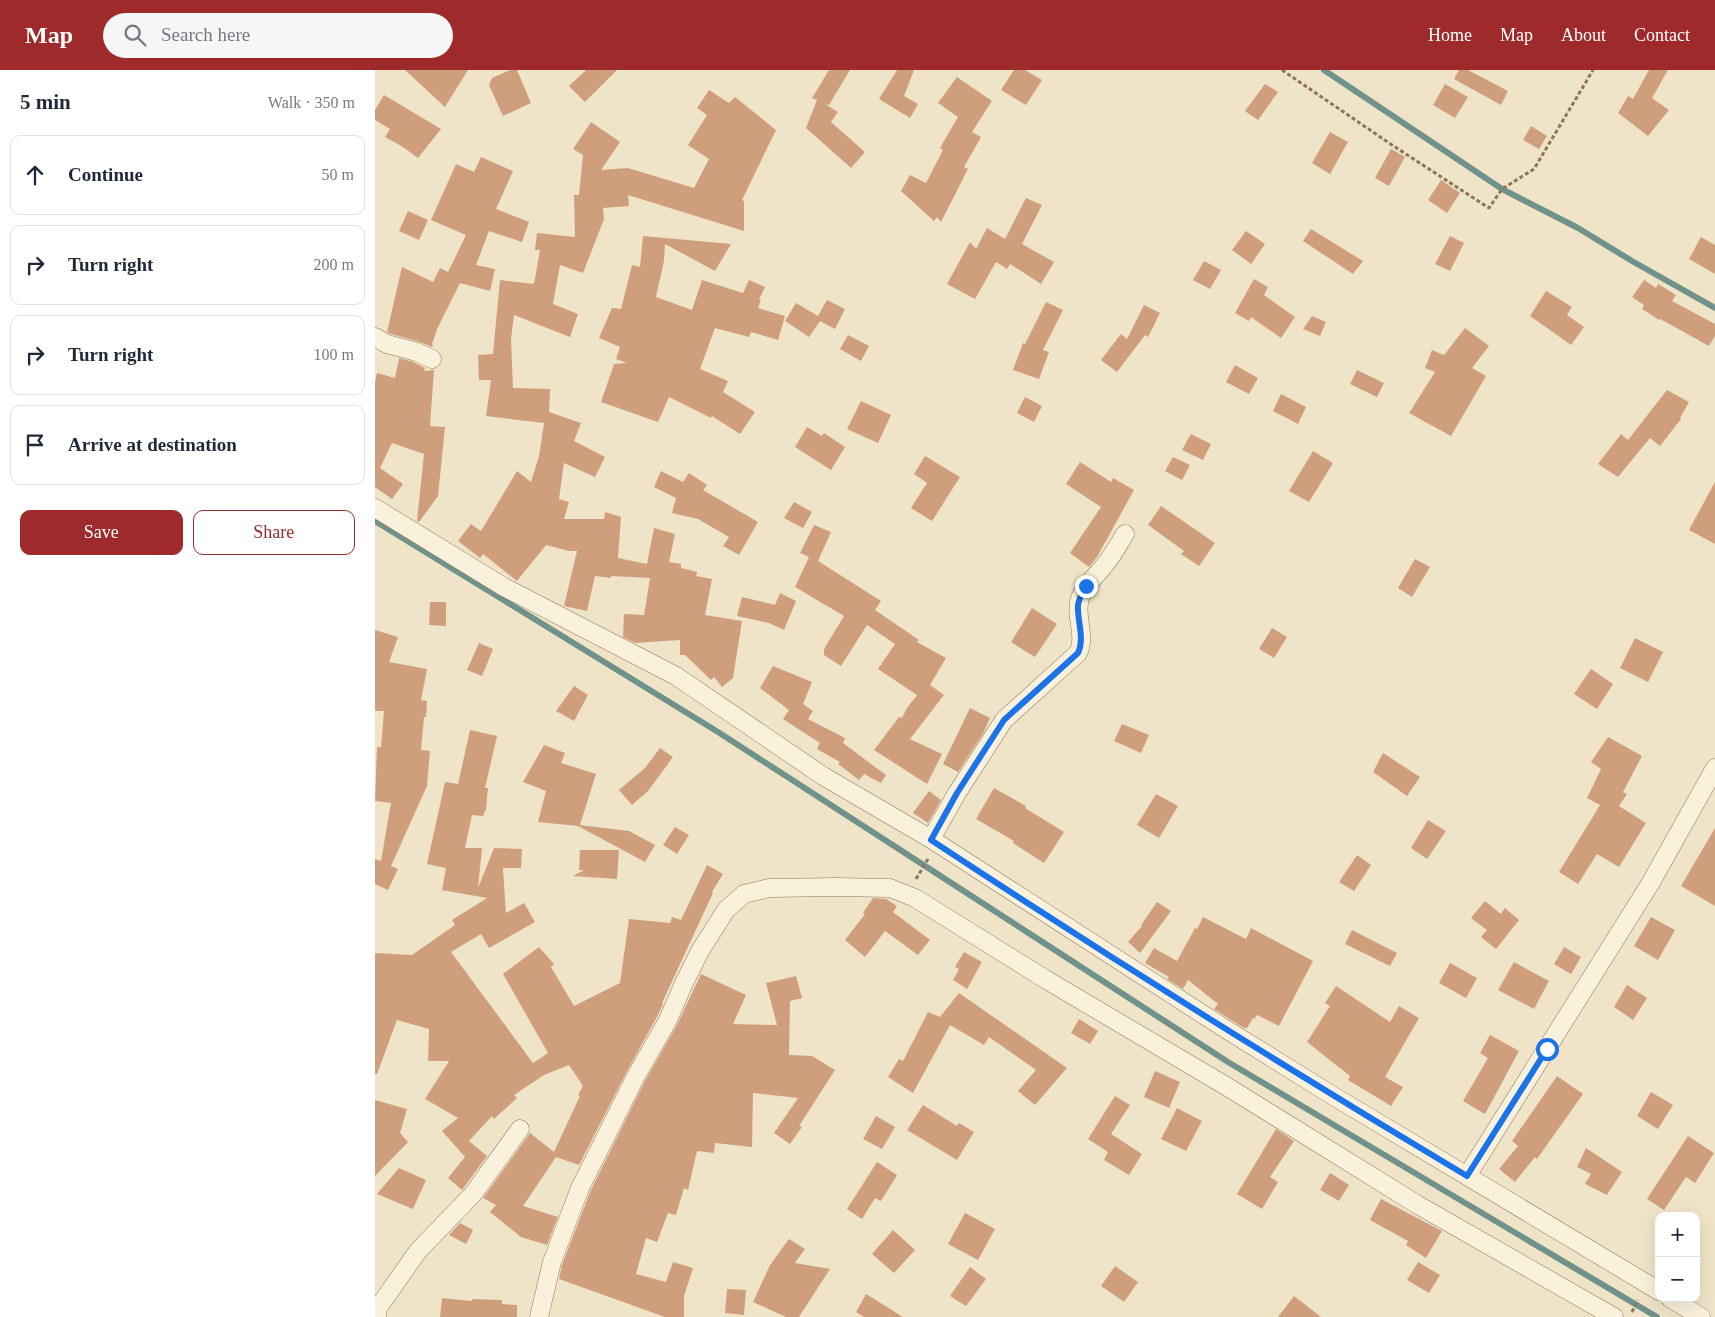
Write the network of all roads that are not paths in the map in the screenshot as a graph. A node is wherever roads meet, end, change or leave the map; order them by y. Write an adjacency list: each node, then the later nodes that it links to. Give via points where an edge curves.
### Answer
1 (375, 337): 2 (street)
2 (432, 359)
3 (375, 508): 6 (street, via 503,587 676,676)
4 (1125, 534): 6 (street, via 1079,599 1081,645 1078,653 1004,720 957,793)
5 (1715, 768): 8 (street, via 1649,884)
6 (931, 847): 8 (street)
7 (520, 1129): 11 (street, via 473,1194 418,1250 378,1308)
8 (1467, 1176): 9 (street)
9 (1655, 1289)
10 (1677, 1302): 14 (street)
11 (377, 1317)
12 (539, 1317): 13 (street, via 552,1262 580,1188 684,983 725,910 744,894 769,888 836,887 890,888 915,898 1418,1204)
13 (1614, 1317)
14 (1701, 1317)

